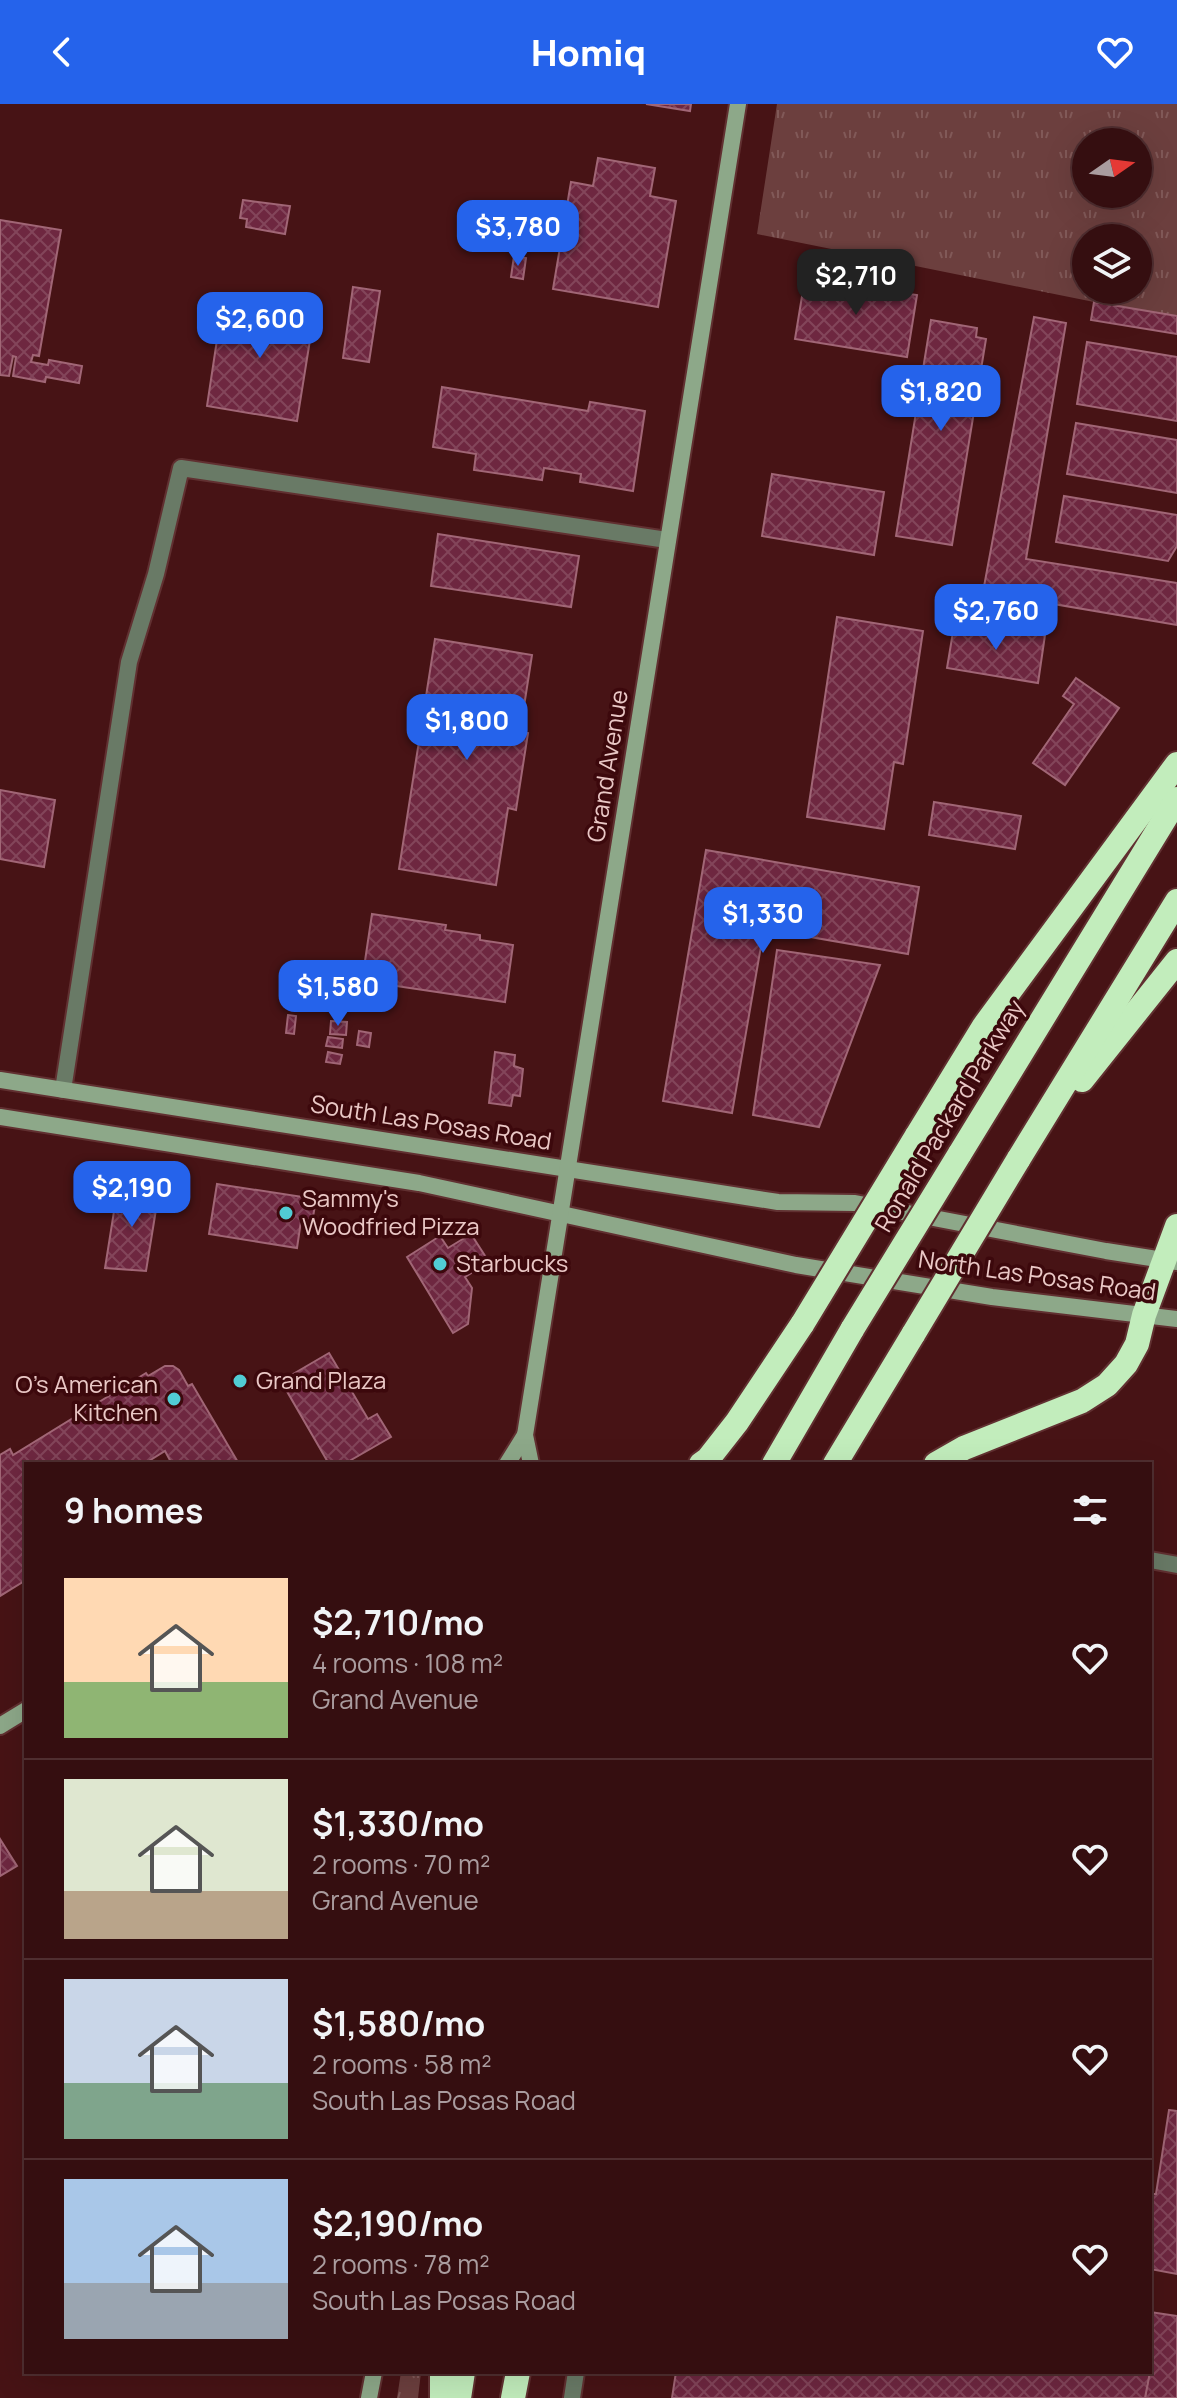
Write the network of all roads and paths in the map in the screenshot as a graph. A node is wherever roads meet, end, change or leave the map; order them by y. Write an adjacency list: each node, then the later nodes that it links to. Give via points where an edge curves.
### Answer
1 (738, 104): 2 (main road, Grand Avenue)
2 (667, 540): 8 (street, via 181,468 129,662); 11 (main road, Grand Avenue)
3 (1177, 764): 21 (highway, bridge, via 984,1026 803,1323 737,1422)
4 (1177, 799): 22 (highway, Ronald Packard Parkway, bridge)
5 (1177, 901): 10 (highway)
6 (1177, 961): 10 (highway)
7 (0, 1080): 8 (main road, South Las Posas Road)
8 (63, 1090): 11 (main road, South Las Posas Road)
9 (0, 1117): 13 (main road, via 419,1183)
10 (1018, 1160): 23 (highway, bridge)
11 (568, 1169): 12 (main road, South Las Posas Road, via 778,1202); 13 (main road, Grand Avenue)
12 (855, 1203): 15 (main road, North Las Posas Road)
13 (561, 1214): 16 (main road, North Las Posas Road, via 796,1265); 18 (main road, Grand Avenue)
14 (1177, 1226): 15 (highway)
15 (1171, 1261): 16 (highway)
16 (1144, 1315): 17 (main road, North Las Posas Road); 24 (highway, via 1137,1344 1107,1385 1082,1401)
17 (1177, 1319)
18 (525, 1435): 19 (main road, Grand Avenue); 20 (main road, Grand Avenue)
19 (508, 1462)
20 (531, 1462)
21 (703, 1462)
22 (775, 1462)
23 (836, 1462)
24 (940, 1462)
25 (1152, 1560): 26 (street)
26 (1177, 1565)
27 (24, 1711): 28 (main road)
28 (0, 1726)
29 (374, 2374): 34 (main road)
30 (442, 2374): 35 (highway)
31 (463, 2374): 36 (highway)
32 (518, 2374): 37 (highway)
33 (576, 2374): 38 (street)
34 (369, 2398)
35 (442, 2398)
36 (459, 2398)
37 (513, 2398)
38 (572, 2398)

